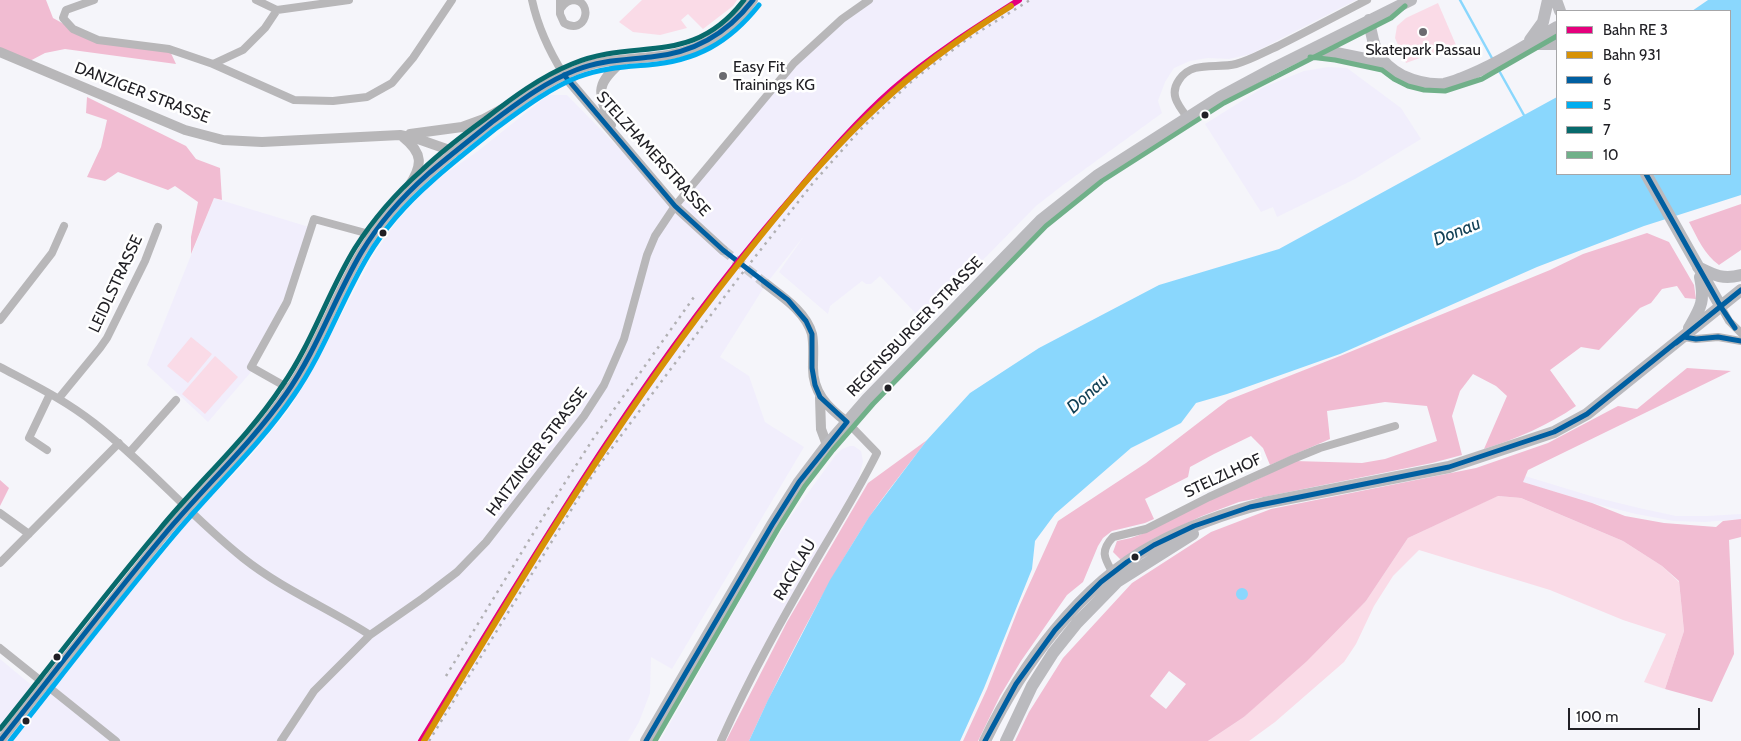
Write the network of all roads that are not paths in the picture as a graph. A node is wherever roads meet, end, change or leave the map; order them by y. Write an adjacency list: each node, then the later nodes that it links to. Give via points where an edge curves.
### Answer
1 (94, 0): 25 (street, via 66,10 63,18 72,29 98,40 169,48)
2 (256, 0): 15 (street)
3 (349, 0): 15 (street)
4 (452, 0): 25 (street, via 392,83 367,97 333,101 294,100)
5 (532, 0): 26 (street, via 540,30)
6 (590, 0): 14 (street)
7 (753, 0): 23 (street, via 734,24 704,44 667,56)
8 (869, 0): 33 (street, HAITZINGER STRASSE, via 842,19 794,63)
9 (1367, 0): 28 (street, via 1248,60 1226,66 1197,67 1186,72 1178,80 1174,92 1176,102)
10 (1400, 0): 16 (main road)
11 (1412, 0): 16 (main road, REGENSBURGER STRASSE)
12 (1548, 0): 19 (main road, via 1542,22)
13 (560, 4): 14 (street, via 575,0); 14 (street, via 561,19 574,27 584,20)
14 (585, 7)
15 (277, 10): 25 (street, via 265,28 243,50)
16 (1388, 11): 17 (main road, REGENSBURGER STRASSE)
17 (1369, 20): 21 (main road, REGENSBURGER STRASSE); 24 (main road, via 1372,42)
18 (1556, 28): 19 (main road)
19 (1527, 44): 20 (main road); 24 (main road, via 1479,72 1445,84 1411,80)
20 (1556, 44)
21 (1311, 50): 24 (main road); 28 (main road, REGENSBURGER STRASSE)
22 (0, 52): 30 (street, DANZIGER STRASSE, via 185,130 223,140 262,142)
23 (624, 59): 26 (street, via 594,64); 29 (street, via 607,74 601,92)
24 (1384, 63)
25 (213, 64)
26 (564, 75): 27 (street); 29 (street, STELZHAMERSTRASSE)
27 (537, 90): 30 (street, via 484,119 462,127); 31 (street)
28 (1187, 117): 54 (main road, REGENSBURGER STRASSE, via 1098,175 1041,220 904,359)
29 (613, 132): 33 (street, STELZHAMERSTRASSE)
30 (401, 135): 31 (street, DANZIGER STRASSE); 34 (street, via 413,145 420,161 414,178)
31 (455, 152): 34 (street)
32 (1647, 175): 39 (main road)
33 (675, 206): 38 (street, STELZHAMERSTRASSE); 65 (street, HAITZINGER STRASSE, via 655,236 621,345 604,384 584,416 486,542 456,572)
34 (394, 207): 37 (street)
35 (64, 226): 44 (street, via 52,253)
36 (158, 227): 52 (street, LEIDLSTRASSE, via 141,270 107,338)
37 (372, 235): 49 (street); 49 (street, via 314,219 287,302 251,367)
38 (723, 250)
39 (1698, 267): 40 (main road, via 1720,277); 43 (main road); 46 (main road, via 1703,294 1699,310)
40 (1741, 275)
41 (766, 284): 51 (street, via 788,300 806,321 812,334 812,368)
42 (1741, 290): 43 (main road)
43 (1721, 307): 45 (street); 46 (main road)
44 (0, 320)
45 (1741, 333)
46 (1684, 337): 47 (street); 64 (main road, via 1587,414 1554,432 1449,467 1264,503 1220,516 1153,545)
47 (1741, 341)
48 (0, 367): 50 (street)
49 (290, 390): 60 (street, via 246,446)
50 (50, 394): 52 (street); 58 (street, via 29,438)
51 (820, 397): 54 (street); 57 (street, via 821,429)
52 (59, 398): 56 (street)
53 (176, 400): 59 (street)
54 (847, 422): 57 (main road, REGENSBURGER STRASSE); 73 (street, RACKLAU, via 877,453 783,620)
55 (1395, 426): 64 (street, STELZLHOF, via 1320,448 1208,497 1146,529 1113,537 1104,549 1104,555)
56 (119, 443): 59 (street); 62 (street)
57 (827, 445): 72 (main road, REGENSBURGER STRASSE, via 772,525)
58 (47, 450)
59 (129, 453): 60 (street)
60 (186, 508): 65 (street, via 243,558 276,581); 67 (street)
61 (0, 512): 62 (street)
62 (29, 534): 63 (street)
63 (0, 563)
64 (1115, 578): 68 (main road, via 1061,624); 76 (main road, via 1053,653 1032,686)
65 (370, 635): 71 (street, HAITZINGER STRASSE, via 314,691)
66 (0, 648): 67 (street)
67 (45, 685): 69 (street); 70 (street)
68 (1012, 690): 74 (main road); 75 (main road)
69 (0, 741)
70 (116, 741)
71 (281, 741)
72 (646, 741)
73 (721, 741)
74 (985, 741)
75 (994, 741)
76 (1006, 741)

